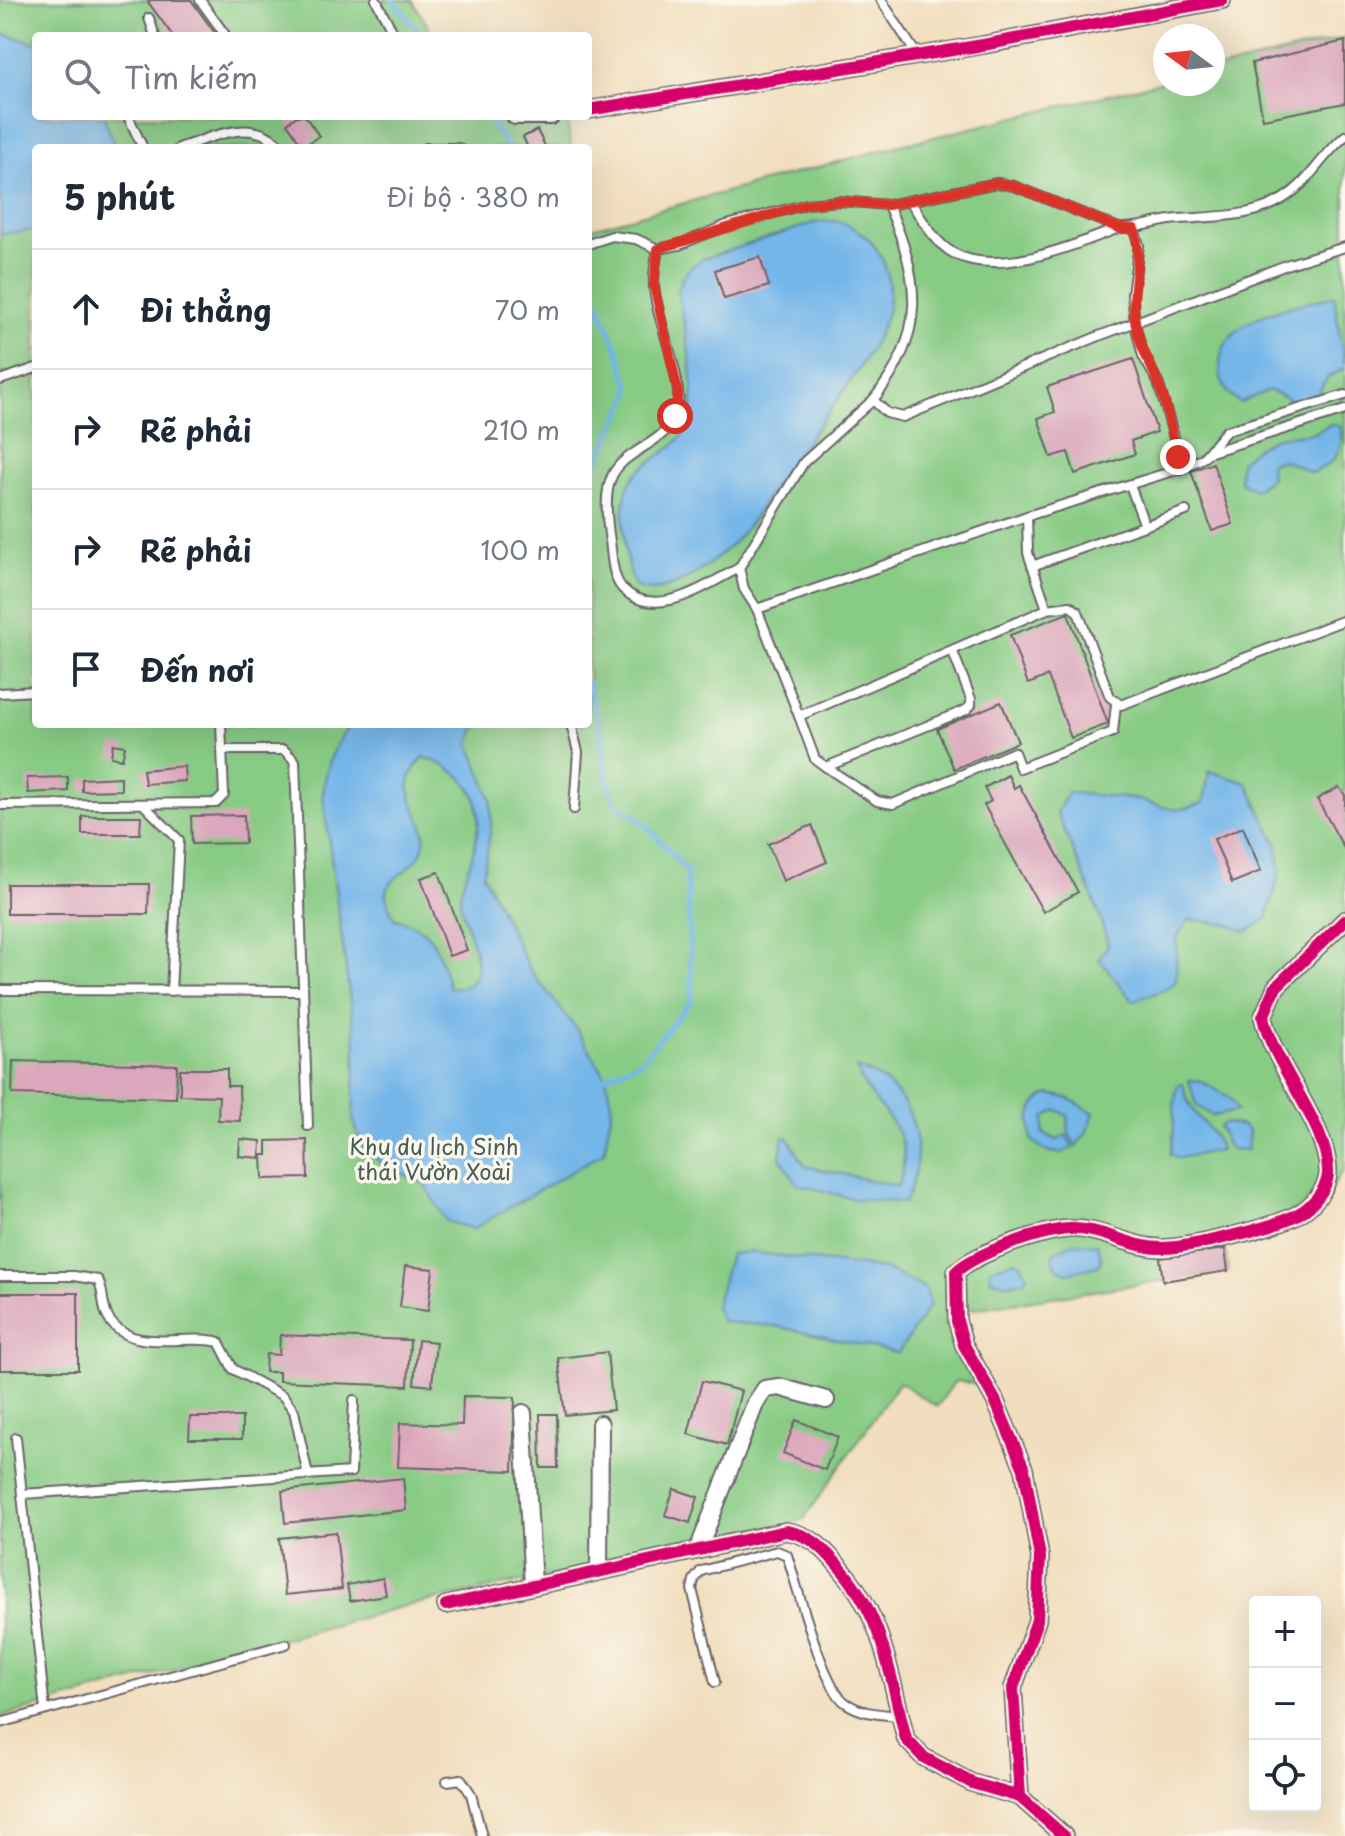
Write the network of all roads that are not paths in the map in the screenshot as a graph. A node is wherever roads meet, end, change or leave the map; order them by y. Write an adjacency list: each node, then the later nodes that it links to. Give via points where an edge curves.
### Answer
1 (200, 0): 7 (lane)
2 (376, 0): 8 (lane)
3 (881, 0): 9 (lane)
4 (1222, 0): 9 (street)
5 (149, 18): 6 (lane)
6 (154, 32)
7 (223, 32)
8 (393, 32)
9 (917, 55): 10 (street)
10 (592, 109)
11 (130, 120): 13 (lane)
12 (1345, 136): 19 (lane, via 1324,153 1307,178 1257,211 1161,220)
13 (141, 144)
14 (194, 144): 15 (lane, via 245,130 260,132)
15 (276, 144)
16 (910, 201): 17 (lane); 18 (lane, via 997,183); 18 (lane, via 938,241 954,254 997,262 1065,249)
17 (888, 205): 22 (lane, via 807,204); 27 (lane, via 905,244 914,314 910,338)
18 (1119, 228): 19 (lane)
19 (1134, 229): 23 (lane, via 1139,245 1132,294)
20 (592, 242): 22 (lane, via 612,236)
21 (1345, 247): 23 (lane)
22 (658, 249): 36 (lane, via 654,285 678,392 675,416 610,478 614,569 621,587 649,603 685,595)
23 (1135, 323): 27 (lane, via 903,417 887,413); 30 (lane)
24 (32, 369): 25 (lane)
25 (0, 380)
26 (1345, 395): 29 (lane, via 1226,431)
27 (873, 400): 36 (lane, via 804,462)
28 (1345, 410): 29 (lane)
29 (1207, 453): 30 (lane)
30 (1183, 468): 31 (lane)
31 (1130, 485): 33 (lane); 34 (lane)
32 (1186, 511): 34 (lane)
33 (1027, 516): 35 (lane); 37 (lane)
34 (1145, 526): 35 (lane)
35 (1032, 566): 38 (lane)
36 (739, 568): 37 (lane)
37 (757, 609): 44 (lane)
38 (1047, 609): 40 (lane); 43 (lane, via 1070,606 1078,612)
39 (1345, 620): 43 (lane, via 1139,700)
40 (953, 652): 44 (lane); 48 (lane, via 971,705)
41 (32, 691): 42 (lane)
42 (0, 693)
43 (1116, 704): 48 (lane, via 1113,732 1020,768 1014,752 893,804 877,801)
44 (799, 716): 48 (lane, via 815,759)
45 (221, 728): 47 (lane)
46 (572, 728): 51 (lane, via 578,752)
47 (223, 750): 50 (lane, via 224,795 216,803); 55 (lane, via 284,750 295,761)
48 (826, 767)
49 (0, 805): 50 (lane)
50 (145, 806): 54 (lane, via 179,840)
51 (574, 809)
52 (1345, 920): 75 (street, via 1276,987 1263,1017 1322,1146 1328,1176 1321,1193 1303,1211 1283,1221 1163,1248 1089,1231 1057,1231 964,1264 956,1272 957,1321 964,1345 1024,1469 1040,1557 1037,1620 1013,1688)
53 (0, 990): 54 (lane)
54 (171, 991): 55 (lane)
55 (303, 991): 56 (lane)
56 (308, 1126)
57 (0, 1276): 63 (lane, via 98,1280 104,1306 117,1327 149,1339 219,1342 233,1369 283,1396 294,1411)
58 (354, 1400): 63 (lane, via 351,1472)
59 (826, 1400): 65 (street, via 779,1387 765,1389)
60 (523, 1413): 67 (street)
61 (600, 1424): 66 (street)
62 (16, 1438): 64 (lane)
63 (308, 1475): 64 (lane)
64 (22, 1494): 71 (lane)
65 (698, 1550): 66 (street); 72 (street, via 786,1531 818,1544 859,1588 881,1632)
66 (599, 1571): 67 (street)
67 (533, 1585): 68 (street)
68 (446, 1605)
69 (286, 1644): 71 (lane)
70 (715, 1682): 72 (lane, via 694,1580 701,1571 777,1551 787,1555 828,1680 843,1702 866,1713)
71 (45, 1710): 73 (lane)
72 (900, 1716): 75 (street, via 906,1739 923,1757 972,1783)
73 (0, 1723)
74 (447, 1781): 76 (lane, via 461,1779 471,1794)
75 (1020, 1797): 77 (street)
76 (482, 1836)
77 (1064, 1836)

